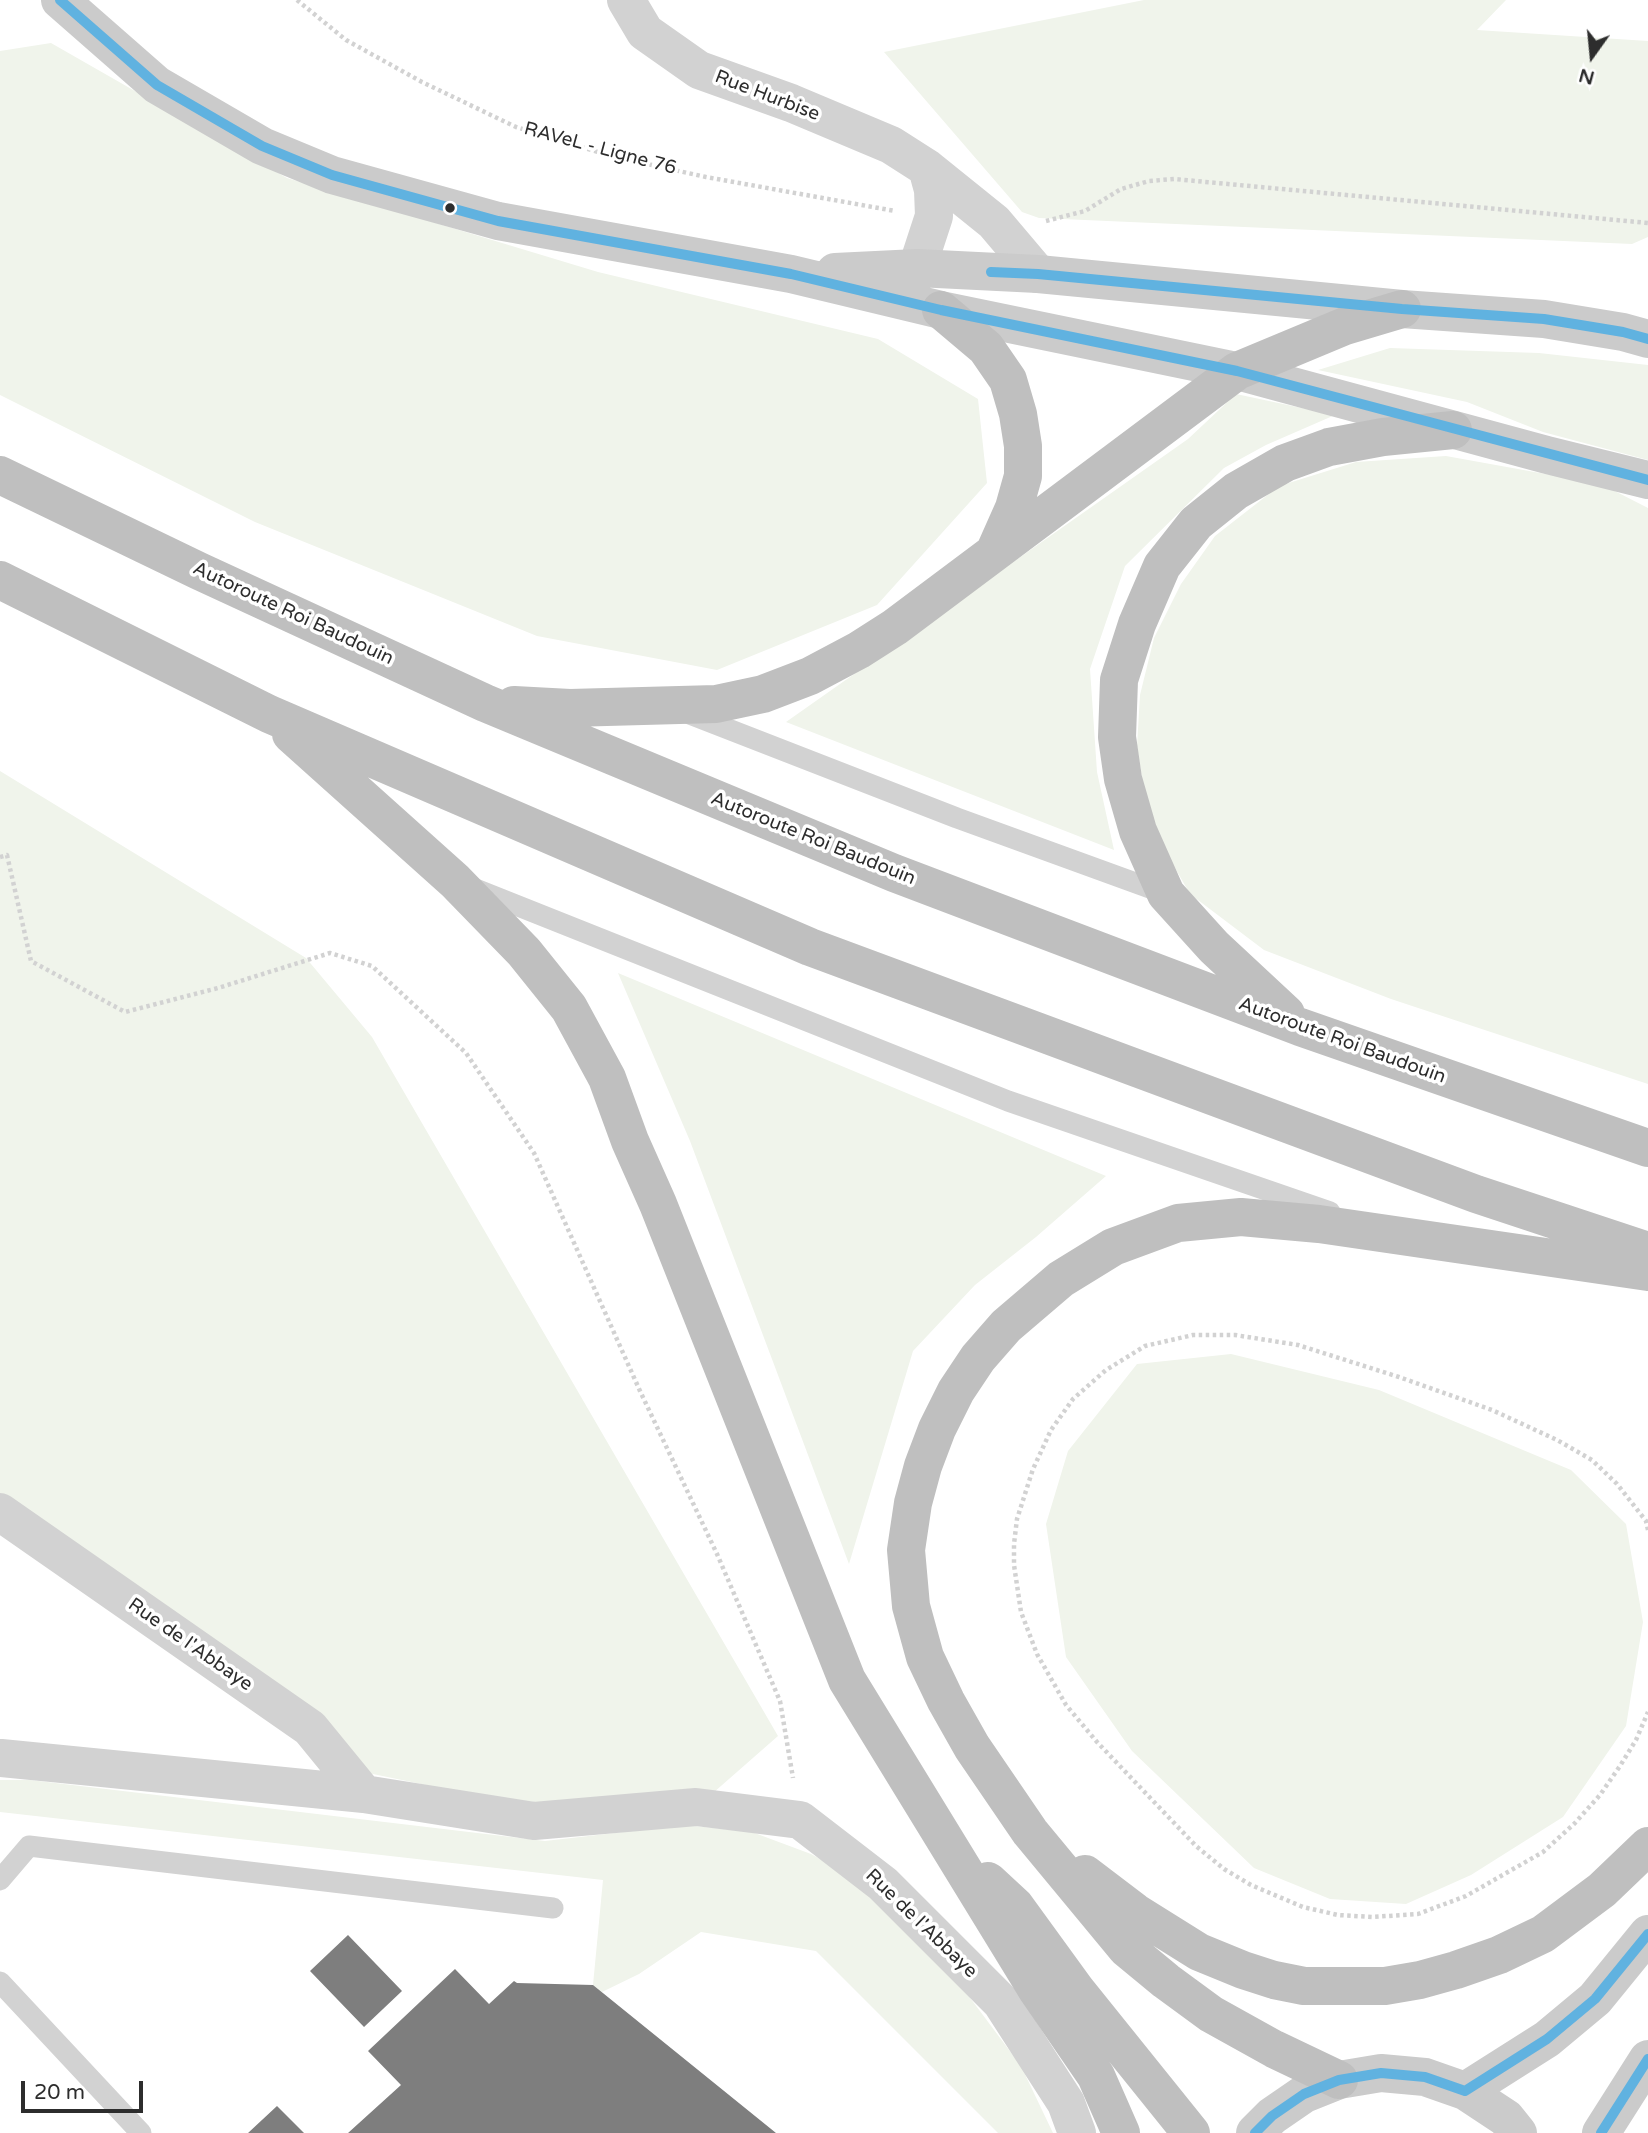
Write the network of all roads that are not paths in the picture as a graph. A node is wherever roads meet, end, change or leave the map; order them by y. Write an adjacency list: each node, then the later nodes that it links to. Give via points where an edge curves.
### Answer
1 (60, 0): 5 (street, via 157,85 261,146 332,175 498,221)
2 (626, 0): 3 (street, Rue Hurbise, via 645,32 699,70 891,145)
3 (927, 169): 4 (street, via 934,216); 6 (street, Rue Hurbise, via 994,222)
4 (917, 268): 5 (street); 6 (street)
5 (791, 274): 8 (street)
6 (1038, 274): 7 (street)
7 (1402, 309): 9 (street, via 1544,319); 10 (highway, via 1345,326)
8 (941, 310): 10 (street); 14 (highway, via 986,348 1008,380 1018,414 1023,476)
9 (1648, 339)
10 (1237, 371): 11 (street); 14 (highway)
11 (1453, 430): 13 (street); 20 (highway, via 1342,445 1284,463 1236,491 1196,523 1162,566 1119,680 1117,737 1138,831)
12 (0, 475): 16 (highway, Autoroute Roi Baudouin)
13 (1648, 480)
14 (993, 555): 17 (highway, via 895,627 810,676 763,694)
15 (0, 580): 18 (highway)
16 (485, 703): 17 (highway); 21 (highway, Autoroute Roi Baudouin, via 894,873)
17 (669, 707): 20 (lane)
18 (269, 714): 19 (highway); 24 (highway, via 810,947 1463,1189)
19 (455, 881): 23 (lane, via 1008,1101); 30 (highway, via 524,952 569,1008 607,1078 847,1680)
20 (1166, 894): 21 (highway, via 1214,947)
21 (1300, 1027): 22 (highway, Autoroute Roi Baudouin)
22 (1648, 1148)
23 (1392, 1234): 25 (highway); 29 (highway, via 1241,1217 1178,1223 1142,1235 1112,1247 1032,1302 985,1350 956,1391 922,1466 913,1503 906,1550 911,1606 925,1657 946,1701)
24 (1648, 1251)
25 (1648, 1272)
26 (0, 1512): 28 (street, Rue de l'Abbaye, via 310,1728)
27 (1, 1758): 28 (street)
28 (364, 1794): 40 (street, Rue de l'Abbaye, via 534,1821 696,1807 800,1820 883,1884 1001,2002 1066,2103)
29 (1030, 1832): 31 (highway, via 1135,1912 1199,1952 1275,1980 1348,1987 1420,1980 1499,1955 1543,1934); 37 (highway, via 1126,1948 1166,1982 1211,2014)
30 (945, 1842): 41 (highway, via 1096,2076); 42 (highway, via 1015,1906)
31 (1648, 1846)
32 (0, 1880): 33 (lane, via 29,1846)
33 (553, 1908)
34 (1648, 1934): 38 (street, via 1595,1998 1547,2039)
35 (0, 1982): 39 (lane)
36 (1648, 2059): 45 (street)
37 (1339, 2080): 38 (street, via 1381,2073 1425,2077); 43 (street, via 1304,2094)
38 (1465, 2091): 44 (street, via 1506,2118)
39 (141, 2133)
40 (1077, 2133)
41 (1121, 2133)
42 (1191, 2133)
43 (1255, 2133)
44 (1518, 2133)
45 (1601, 2133)

